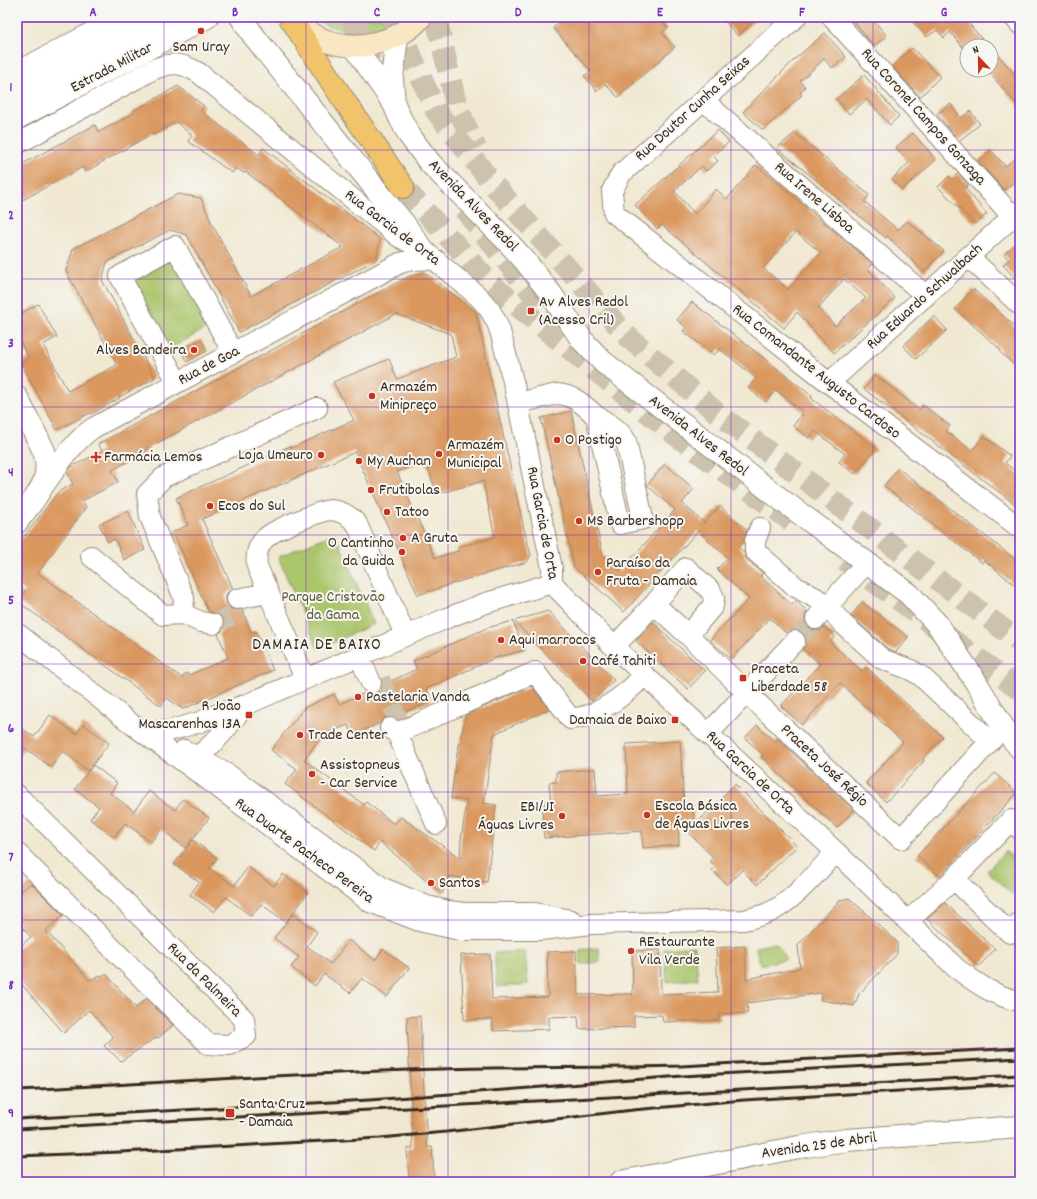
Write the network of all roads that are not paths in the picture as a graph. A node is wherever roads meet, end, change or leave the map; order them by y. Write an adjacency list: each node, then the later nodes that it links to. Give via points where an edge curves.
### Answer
1 (123, 17): 13 (street)
2 (166, 17): 15 (street, Estrada Militar)
3 (207, 17): 18 (street, Estrada Militar)
4 (421, 17): 11 (main road)
5 (796, 17): 16 (street, Rua Doutor Cunha Seixas)
6 (832, 17): 22 (street, Rua Coronel Campos Gonzaga)
7 (1014, 17): 10 (street)
8 (291, 18): 12 (main road, via 309,33 331,42); 20 (highway)
9 (242, 19): 23 (street)
10 (1020, 24)
11 (396, 36): 12 (main road, via 376,44); 17 (street, Avenida Alves Redol, via 392,78)
12 (354, 46): 17 (street, Avenida Alves Redol)
13 (17, 73)
14 (199, 73): 19 (street, Estrada Militar, via 180,64 152,70); 23 (street, Rua Garcia de Orta, via 400,237)
15 (17, 96)
16 (703, 100): 21 (street, Rua Doutor Cunha Seixas, via 621,174 612,191); 25 (street, Rua Irene Lisboa)
17 (394, 104): 39 (street, Avenida Alves Redol, via 410,135 430,163 525,261 582,340 603,362 783,501)
18 (17, 118)
19 (17, 144)
20 (403, 187)
21 (614, 213): 29 (street, Rua Comandante Augusto Cardoso)
22 (1016, 214): 24 (street, Rua Eduardo Schwalbach)
23 (429, 255): 27 (street, Rua de Goa, via 423,259 400,263); 31 (street, Rua Garcia de Orta, via 479,297 493,316 500,331)
24 (969, 257): 25 (street, Rua Eduardo Schwalbach); 26 (street)
25 (926, 296): 29 (street, Rua Eduardo Schwalbach)
26 (1020, 304)
27 (233, 353): 28 (street, Rua de Goa); 28 (street, via 175,246 146,261 120,276)
28 (177, 382): 34 (street, Rua de Goa, via 83,435)
29 (829, 383): 37 (street, Rua Comandante Augusto Cardoso)
30 (17, 398): 34 (street, via 47,459 48,468)
31 (518, 403): 33 (street, via 563,394 579,400); 40 (street, Rua Garcia de Orta, via 552,568)
32 (317, 408): 45 (street, via 164,477 147,494 150,517 184,598)
33 (596, 416): 33 (street, via 620,524 643,519 626,441 619,431)
34 (43, 487): 35 (street, Rua de Goa)
35 (17, 522)
36 (760, 528): 44 (street, via 755,541 755,551 796,587 816,598)
37 (1020, 528)
38 (92, 556): 45 (street, via 163,615)
39 (867, 562): 44 (street); 62 (street, Avenida Alves Redol, via 909,594 938,625 976,683)
40 (552, 583): 48 (street, via 483,604); 51 (street, Rua Garcia de Orta)
41 (268, 593): 43 (street); 48 (street, via 257,566 256,554 268,535 320,512 341,512 357,524); 54 (street)
42 (654, 604): 49 (street, Praceta José Régio); 49 (street, via 686,568 711,591 714,598 713,606); 51 (street)
43 (240, 605)
44 (822, 612): 62 (street, via 843,624 879,657 921,676)
45 (183, 614): 46 (street)
46 (207, 619)
47 (17, 633): 59 (street, Rua Duarte Pacheco Pereira)
48 (405, 635): 52 (street)
49 (688, 635): 56 (street, Praceta José Régio)
50 (795, 641): 56 (street)
51 (614, 648): 53 (street, Rua Garcia de Orta)
52 (364, 653): 54 (street); 55 (street)
53 (644, 675): 61 (street, Rua Garcia de Orta); 67 (street, via 630,689 601,709 571,719 535,672 396,729)
54 (305, 679): 57 (street)
55 (376, 681)
56 (747, 693): 61 (street); 62 (street, Praceta José Régio, via 901,838)
57 (245, 705): 58 (street); 60 (street)
58 (200, 722): 59 (street, via 168,730); 64 (street, via 193,730)
59 (140, 728): 64 (street, Rua Duarte Pacheco Pereira)
60 (222, 734): 64 (street); 65 (street, via 224,758)
61 (708, 734): 69 (street, Rua Garcia de Orta)
62 (997, 734): 63 (street, Avenida Alves Redol)
63 (1020, 748)
64 (189, 756): 65 (street, Rua Duarte Pacheco Pereira); 74 (street, Rua Duarte Pacheco Pereira, via 370,902 420,921 460,930 541,930)
65 (229, 775): 74 (street, Rua Duarte Pacheco Pereira, via 383,888 427,906 465,914 535,913)
66 (17, 795): 70 (street, Rua da Palmeira, via 244,1019 246,1036 229,1045 208,1044)
67 (436, 824)
68 (1020, 829): 71 (street, via 1010,820)
69 (836, 852): 72 (street, Rua Garcia de Orta); 74 (street, Rua Duarte Pacheco Pereira, via 781,906 757,917 744,920)
70 (17, 853)
71 (954, 879): 72 (street); 73 (street, via 1010,933)
72 (908, 921): 75 (street, Rua Garcia de Orta, via 976,984 988,991)
73 (1020, 922)
74 (591, 924)
75 (1020, 1001)
76 (1020, 1127): 77 (street, Avenida 25 de Abril, via 847,1140)
77 (621, 1182)

